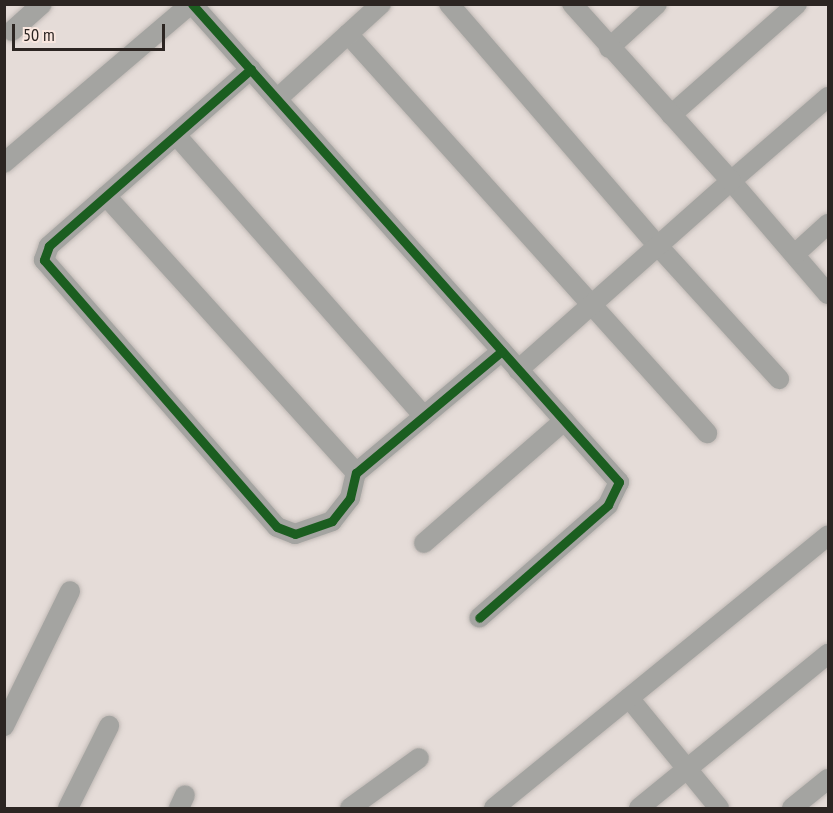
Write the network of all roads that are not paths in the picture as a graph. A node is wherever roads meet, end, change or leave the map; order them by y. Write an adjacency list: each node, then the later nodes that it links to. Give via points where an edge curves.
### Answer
1 (42, 4): 8 (street)
2 (191, 4): 11 (street); 16 (street)
3 (381, 4): 9 (street)
4 (449, 4): 20 (street)
5 (572, 4): 10 (street)
6 (657, 4): 10 (street)
7 (797, 4): 14 (street)
8 (12, 31)
9 (348, 34): 13 (street); 23 (street)
10 (609, 48): 14 (street)
11 (251, 69): 13 (street); 15 (street)
12 (828, 97): 17 (street)
13 (278, 99): 24 (street)
14 (671, 115): 17 (street)
15 (176, 135): 18 (street); 27 (street)
16 (4, 163)
17 (731, 181): 20 (street); 21 (street)
18 (106, 196): 30 (street); 30 (street, via 49,246 44,260 277,527 296,534 332,521 346,504)
19 (828, 224): 21 (street)
20 (658, 246): 23 (street); 26 (street)
21 (795, 254): 22 (street)
22 (828, 294)
23 (589, 306): 25 (street); 29 (street)
24 (502, 351): 25 (street); 27 (street)
25 (518, 370): 28 (street)
26 (779, 379)
27 (424, 416): 30 (street)
28 (564, 421): 32 (street); 34 (street, via 620,482 617,493)
29 (707, 434)
30 (356, 473)
31 (828, 536): 36 (street)
32 (424, 543)
33 (70, 591): 37 (street)
34 (479, 618)
35 (828, 654): 40 (street)
36 (629, 698): 40 (street); 44 (street)
37 (4, 726)
38 (109, 726): 42 (street)
39 (418, 758): 43 (street)
40 (687, 769): 45 (street); 46 (street)
41 (828, 779): 47 (street)
42 (68, 808)
43 (350, 808)
44 (494, 808)
45 (639, 808)
46 (719, 808)
47 (792, 808)

